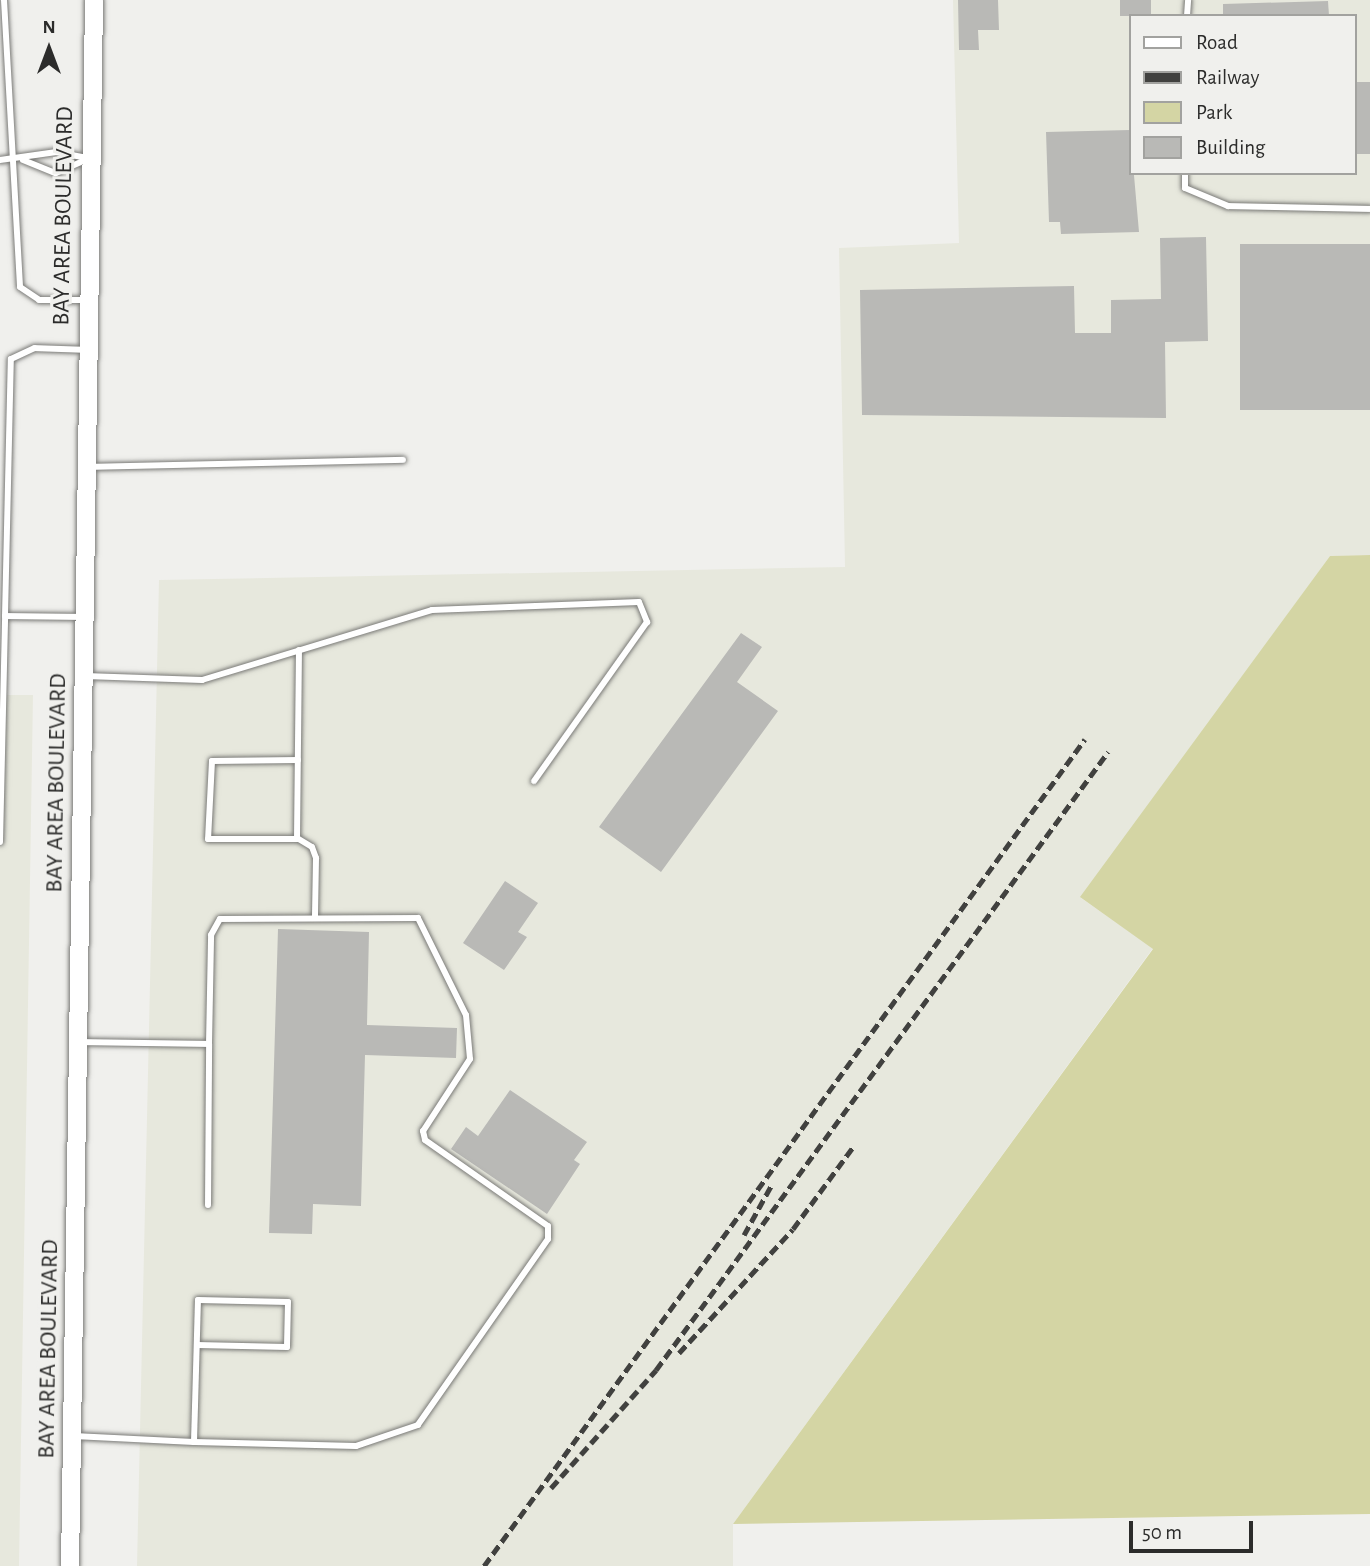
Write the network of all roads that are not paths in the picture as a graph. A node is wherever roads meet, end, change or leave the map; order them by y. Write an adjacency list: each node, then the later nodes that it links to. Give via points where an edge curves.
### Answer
1 (4, 0): 5 (lane)
2 (94, 0): 3 (main road, BAY AREA BOULEVARD)
3 (89, 158): 6 (lane, via 56,152); 6 (lane, via 56,173); 9 (main road, BAY AREA BOULEVARD)
4 (0, 160): 5 (lane)
5 (13, 160): 6 (lane); 9 (lane, via 20,288 39,300)
6 (23, 160)
7 (1185, 175): 8 (lane, via 1185,188 1228,206)
8 (1370, 209)
9 (87, 299): 10 (main road, BAY AREA BOULEVARD)
10 (87, 350): 12 (lane, via 35,348 11,359); 13 (main road, BAY AREA BOULEVARD)
11 (403, 460): 13 (lane)
12 (4, 461): 14 (lane)
13 (86, 467): 16 (main road, BAY AREA BOULEVARD)
14 (3, 508): 15 (lane)
15 (5, 616): 16 (lane); 22 (lane)
16 (84, 617): 18 (main road, BAY AREA BOULEVARD)
17 (299, 650): 18 (lane, via 202,680); 19 (lane); 20 (lane, via 432,610 639,602 647,622)
18 (83, 676): 24 (main road, BAY AREA BOULEVARD)
19 (298, 760): 21 (lane); 21 (lane, via 208,766 208,839)
20 (534, 781)
21 (297, 838): 23 (lane, via 312,847 316,858)
22 (0, 842)
23 (315, 918): 25 (lane, via 220,919 211,935); 29 (lane, via 418,918 428,929 466,1015 470,1059 423,1132 425,1140 548,1226 548,1239 418,1425 356,1446)
24 (78, 1042): 25 (lane); 28 (main road, BAY AREA BOULEVARD)
25 (209, 1044): 26 (lane)
26 (208, 1205)
27 (197, 1345): 27 (lane, via 287,1347 288,1302 198,1300); 29 (lane)
28 (72, 1436): 29 (lane); 30 (main road, BAY AREA BOULEVARD)
29 (194, 1442)
30 (70, 1566)

